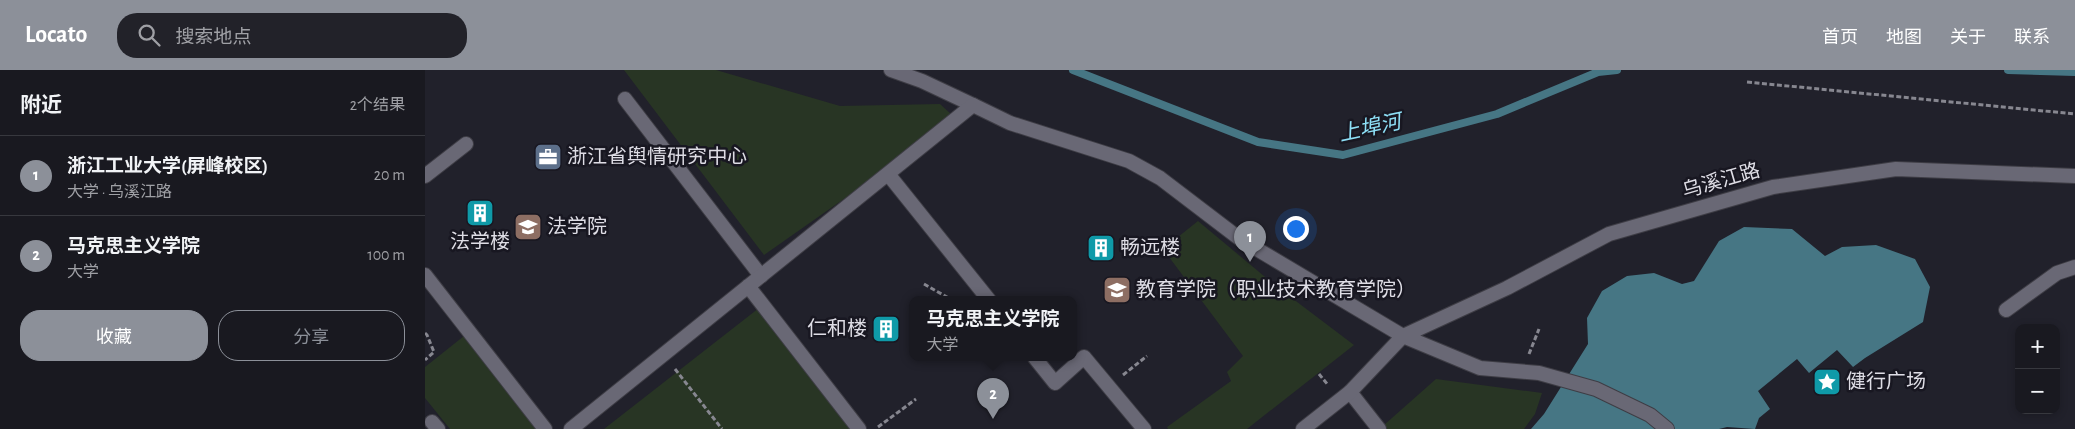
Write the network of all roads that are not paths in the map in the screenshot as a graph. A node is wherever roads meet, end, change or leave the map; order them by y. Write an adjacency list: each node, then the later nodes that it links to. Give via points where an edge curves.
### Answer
1 (891, 70): 3 (street)
2 (625, 99): 10 (street)
3 (973, 105): 5 (street); 14 (street, via 1010,123 1129,161 1160,178 1239,239)
4 (466, 144): 6 (street)
5 (888, 174): 10 (street); 12 (street)
6 (425, 176)
7 (2075, 176): 14 (street, 乌溪江路, via 1896,169 1773,187 1609,234 1507,288)
8 (2075, 267): 13 (street, via 2057,273)
9 (425, 275): 17 (street)
10 (761, 276): 11 (street)
11 (748, 286): 18 (street); 19 (street)
12 (986, 296)
13 (2006, 310)
14 (1403, 336): 16 (street); 23 (street, via 1480,368 1539,373 1596,390 1650,415)
15 (1037, 361): 20 (street, via 1055,383 1085,357)
16 (1350, 392): 21 (street); 22 (street)
17 (545, 429)
18 (571, 429)
19 (859, 429)
20 (1144, 429)
21 (1303, 429)
22 (1379, 429)
23 (1667, 429)

